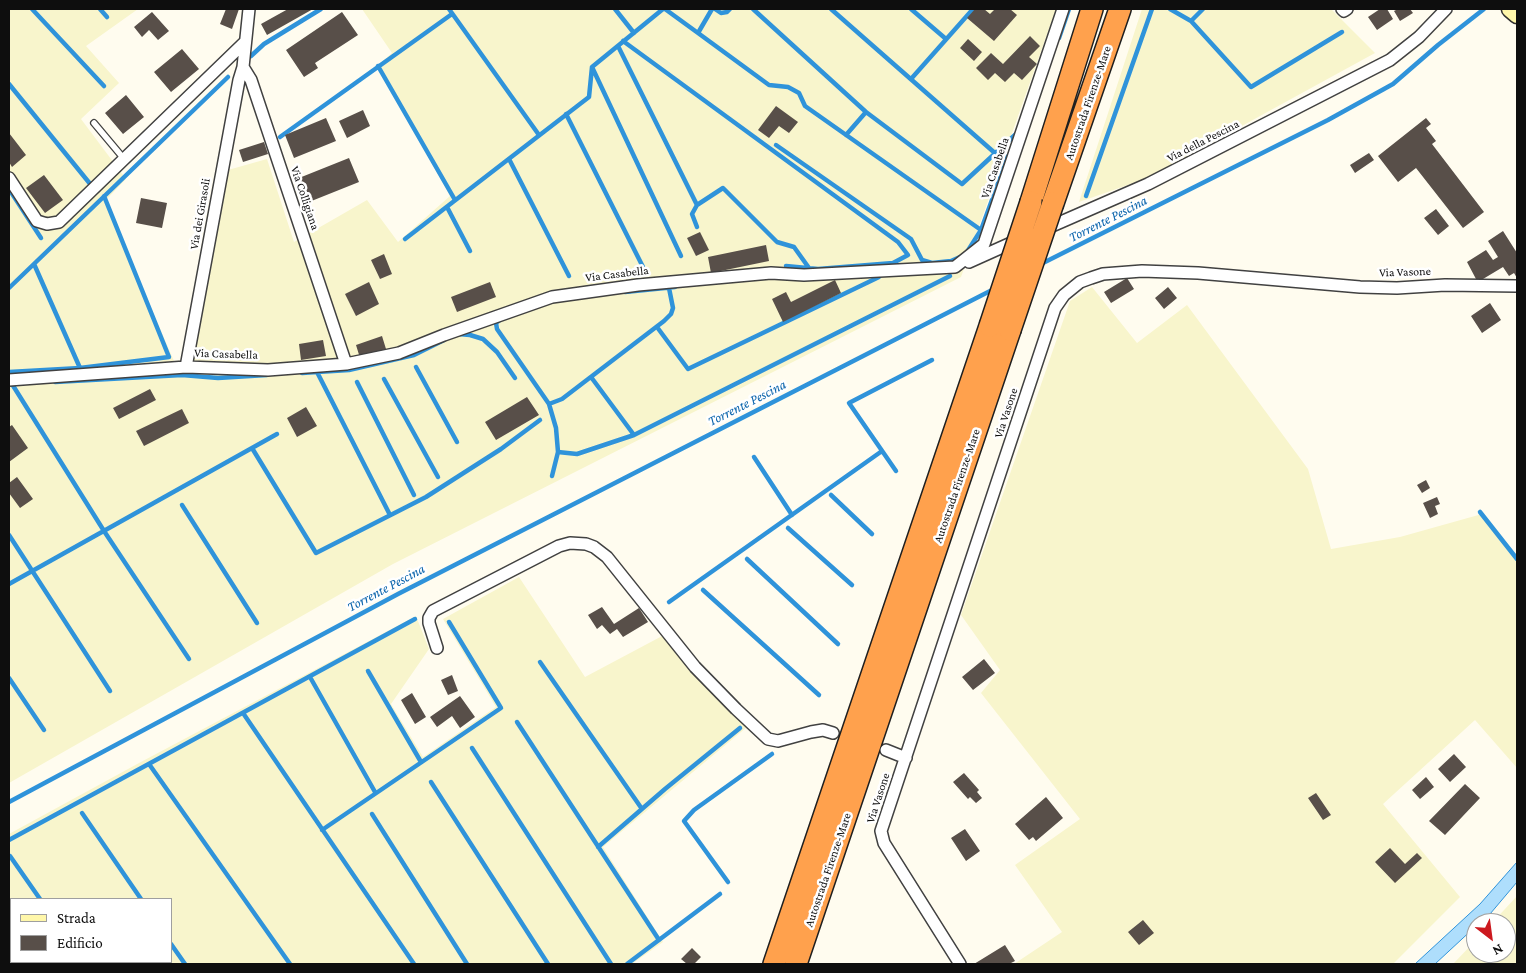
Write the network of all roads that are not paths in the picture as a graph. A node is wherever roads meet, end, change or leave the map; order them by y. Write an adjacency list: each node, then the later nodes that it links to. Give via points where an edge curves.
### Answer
1 (249, 9): 10 (street)
2 (1063, 9): 15 (street, Via Casabella, via 984,244)
3 (1092, 9): 17 (highway, Autostrada Firenze-Mare, bridge, via 1031,202)
4 (1120, 9): 17 (highway, Autostrada Firenze-Mare, bridge, via 1053,203)
5 (1342, 9): 6 (street)
6 (1347, 9)
7 (1446, 9): 15 (street, Via della Pescina, via 1419,37 1390,60 1148,184)
8 (1510, 9): 9 (main road)
9 (1517, 15)
10 (245, 42): 11 (street); 13 (street)
11 (243, 67): 18 (street, Via Colligiana, via 251,80); 19 (street, Via dei Girasoli)
12 (94, 123): 13 (lane)
13 (125, 160): 14 (street, via 58,222 48,224 37,221)
14 (9, 178)
15 (955, 267): 18 (street, Via Casabella, via 771,274 638,285 552,297 399,352)
16 (1517, 286): 24 (street, Via Vasone, via 1360,287 1142,271 1103,274 1070,289 1056,308)
17 (1000, 328): 25 (highway, Autostrada Firenze-Mare); 26 (highway, Autostrada Firenze-Mare)
18 (346, 364): 19 (street, Via Casabella, via 268,370)
19 (186, 367): 20 (street, Via Casabella)
20 (9, 380)
21 (437, 648): 22 (street, via 429,623 433,611 559,546 586,544 607,557 695,666 768,739 778,741 823,730)
22 (833, 733)
23 (886, 750): 24 (street)
24 (906, 758): 27 (street, Via Vasone, via 884,819 882,838)
25 (774, 964)
26 (796, 964)
27 (960, 964)

